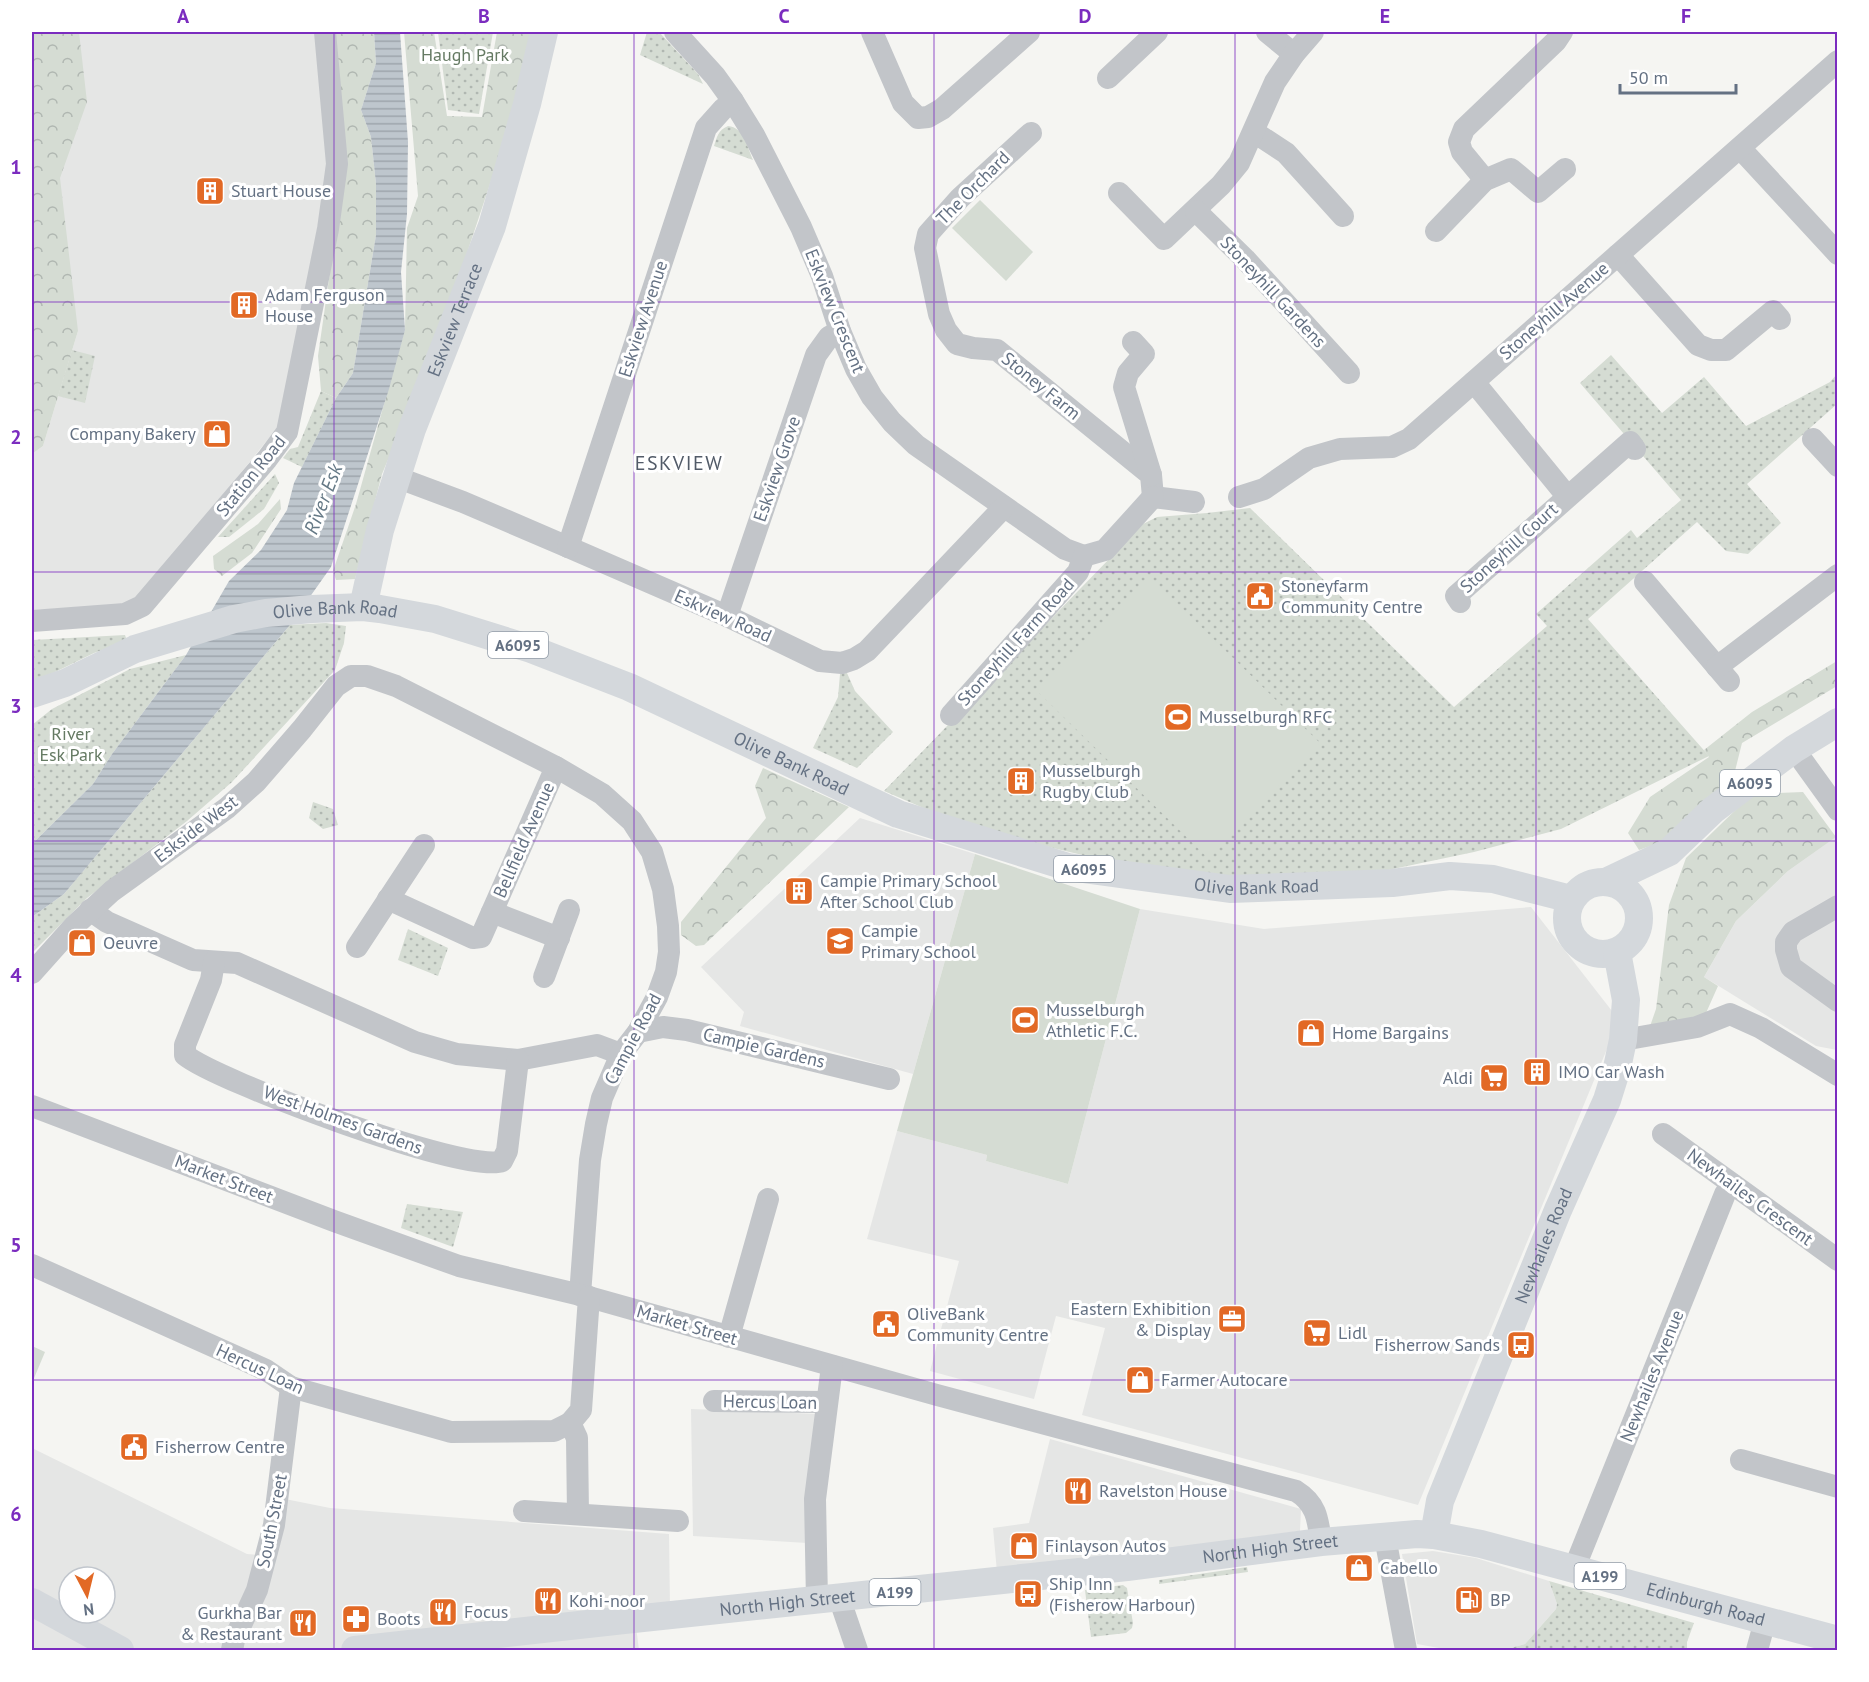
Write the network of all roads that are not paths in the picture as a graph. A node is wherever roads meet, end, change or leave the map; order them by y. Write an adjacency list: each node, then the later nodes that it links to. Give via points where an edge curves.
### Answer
1 (325, 32): 47 (street, Station Road, via 337,164 328,229 287,432 142,606 124,614)
2 (544, 32): 34 (main road, Eskview Terrace, via 492,225)
3 (675, 32): 13 (street, Eskview Crescent)
4 (872, 32): 5 (street, via 903,103 918,118 942,110)
5 (1029, 32)
6 (1157, 32): 12 (street)
7 (1267, 32): 10 (street)
8 (1313, 32): 10 (street)
9 (1562, 32): 18 (street, via 1464,129 1459,142 1462,152)
10 (1294, 54): 14 (street, via 1275,82)
11 (1837, 64): 16 (street, Stoneyhill Avenue)
12 (1108, 78)
13 (733, 101): 27 (street, Eskview Crescent, via 801,227); 40 (street, Eskview Avenue, via 706,128)
14 (1254, 132): 20 (street, via 1239,163); 21 (street, via 1286,153)
15 (1031, 133): 23 (street, The Orchard, via 960,198 928,234)
16 (1740, 148): 24 (street); 25 (street, Stoneyhill Avenue)
17 (1565, 169): 18 (street, via 1538,192 1511,169)
18 (1485, 180): 22 (street)
19 (1119, 193): 20 (street, via 1164,239)
20 (1196, 211): 29 (street, Stoneyhill Gardens)
21 (1343, 216)
22 (1436, 231)
23 (925, 249): 35 (street, Stoney Farm, via 939,314 957,344 997,350)
24 (1838, 254)
25 (1618, 255): 26 (street, via 1698,345 1726,350 1773,311); 30 (street, Stoneyhill Avenue)
26 (1780, 319)
27 (840, 331): 39 (street, Eskview Crescent, via 856,369 892,422 916,444); 46 (street, Eskview Grove, via 829,337 816,355)
28 (1133, 342): 35 (street, via 1144,354 1128,373 1124,387)
29 (1349, 374)
30 (1474, 382): 36 (street, Stoneyhill Court); 37 (street, Stoneyhill Avenue, via 1409,439 1392,447 1340,449 1309,458 1264,489)
31 (1813, 439): 33 (street)
32 (1635, 448): 36 (street, Stoneyhill Court, via 1630,442)
33 (1838, 466)
34 (396, 477): 40 (street, Eskview Road); 45 (main road, Eskview Terrace)
35 (1152, 486): 38 (street); 41 (street, via 1105,550)
36 (1567, 496): 44 (street, Stoneyhill Court, via 1456,596)
37 (1239, 497)
38 (1194, 502)
39 (1005, 507): 41 (street, Eskview Crescent, via 1065,549); 46 (street, Eskview Road, via 867,651 854,659 842,663 820,661)
40 (567, 547): 46 (street, Eskview Road)
41 (1084, 556): 50 (street, Stoneyhill Farm Road, via 1078,572)
42 (1838, 574): 43 (street, via 1723,674)
43 (1645, 582)
44 (1460, 602)
45 (363, 607): 49 (main road, Olive Bank Road / A6095, via 244,617 135,649 65,683); 58 (main road, Olive Bank Road / A6095, via 435,620 531,649 629,687 898,814 1068,867 1230,889 1392,883 1450,876 1493,879)
46 (727, 616)
47 (32, 621)
48 (351, 676): 53 (street, Campie Road, via 367,676 396,686); 61 (street, Eskside West, via 336,686 256,782)
49 (32, 694)
50 (951, 715)
51 (1838, 722): 52 (main road, A6095)
52 (1794, 749): 54 (street); 56 (main road, A6095, via 1713,810)
53 (556, 767): 64 (street, Bellfield Avenue); 72 (street, Campie Road, via 602,794 632,821 652,852 669,926 669,952 657,997)
54 (1838, 810)
55 (424, 845): 59 (street)
56 (1669, 852): 57 (main road, A6095); 63 (main road, A6095)
57 (1608, 882): 58 (main road, A6095, via 1587,885); 63 (main road, via 1628,891)
58 (1571, 898): 67 (main road, via 1566,922 1577,944 1597,954)
59 (388, 899): 64 (street, Bellfield Avenue, via 473,938 481,937); 66 (street)
60 (1838, 906): 71 (street, via 1794,932 1785,950 1791,968)
61 (90, 910): 68 (street, via 107,922 193,960); 69 (street, Eskside West)
62 (569, 910): 65 (street)
63 (1639, 911): 67 (main road, A6095, via 1635,935)
64 (492, 912): 65 (street, Bellfield Avenue)
65 (558, 938): 70 (street)
66 (357, 947)
67 (1617, 952): 73 (main road, Newhailes Road, via 1626,1000)
68 (214, 962): 75 (street, via 237,963 415,1042 457,1054); 75 (street, West Holmes Gardens, via 185,1055 250,1087 380,1137 492,1164 502,1161 507,1151)
69 (32, 973)
70 (544, 977)
71 (1838, 1001)
72 (638, 1032): 74 (street, Campie Road); 77 (street, Campie Gardens, via 663,1027 687,1030)
73 (1623, 1040): 76 (street, via 1697,1027 1730,1014 1761,1028); 96 (main road, Newhailes Road, via 1607,1100 1558,1210 1440,1502)
74 (621, 1053): 75 (street, via 597,1045); 84 (street, Campie Road, via 602,1098 591,1151)
75 (518, 1060)
76 (1838, 1075)
77 (889, 1079)
78 (32, 1106): 84 (street, Market Street, via 459,1266)
79 (1663, 1134): 80 (street, Newhailes Crescent)
80 (1732, 1184): 82 (street, Newhailes Crescent); 99 (street, Newhailes Avenue)
81 (770, 1207): 85 (street)
82 (1838, 1260)
83 (32, 1265): 87 (street, Hercus Loan, via 266,1370)
84 (585, 1296): 85 (street, Market Street); 90 (street, Campie Road, via 581,1410)
85 (729, 1337): 86 (street, Market Street)
86 (832, 1366): 89 (street); 98 (street, Market Street, via 1296,1491 1308,1499 1315,1511)
87 (291, 1387): 90 (street, Hercus Loan, via 451,1432 554,1431); 105 (street, South Street, via 274,1525 257,1590)
88 (714, 1401): 89 (street, Hercus Loan)
89 (826, 1402): 100 (street, via 815,1499)
90 (570, 1423): 94 (street, via 577,1438)
91 (1741, 1460): 92 (street)
92 (1838, 1487)
93 (524, 1511): 94 (street)
94 (578, 1515): 95 (street)
95 (678, 1521)
96 (1434, 1534): 97 (main road, North High Street / A199); 99 (main road, Edinburgh Road / A199)
97 (1385, 1537): 98 (main road, North High Street / A199); 108 (street)
98 (1321, 1542): 100 (main road, North High Street / A199)
99 (1574, 1569): 102 (main road, Edinburgh Road / A199)
100 (829, 1599): 106 (main road, North High Street / A199); 107 (street, via 843,1610)
101 (32, 1602): 104 (main road)
102 (1765, 1621): 103 (main road, Edinburgh Road / A199); 109 (street)
103 (1838, 1640)
104 (120, 1650)
105 (232, 1650)
106 (355, 1650)
107 (857, 1650)
108 (1406, 1650)
109 (1757, 1650)

